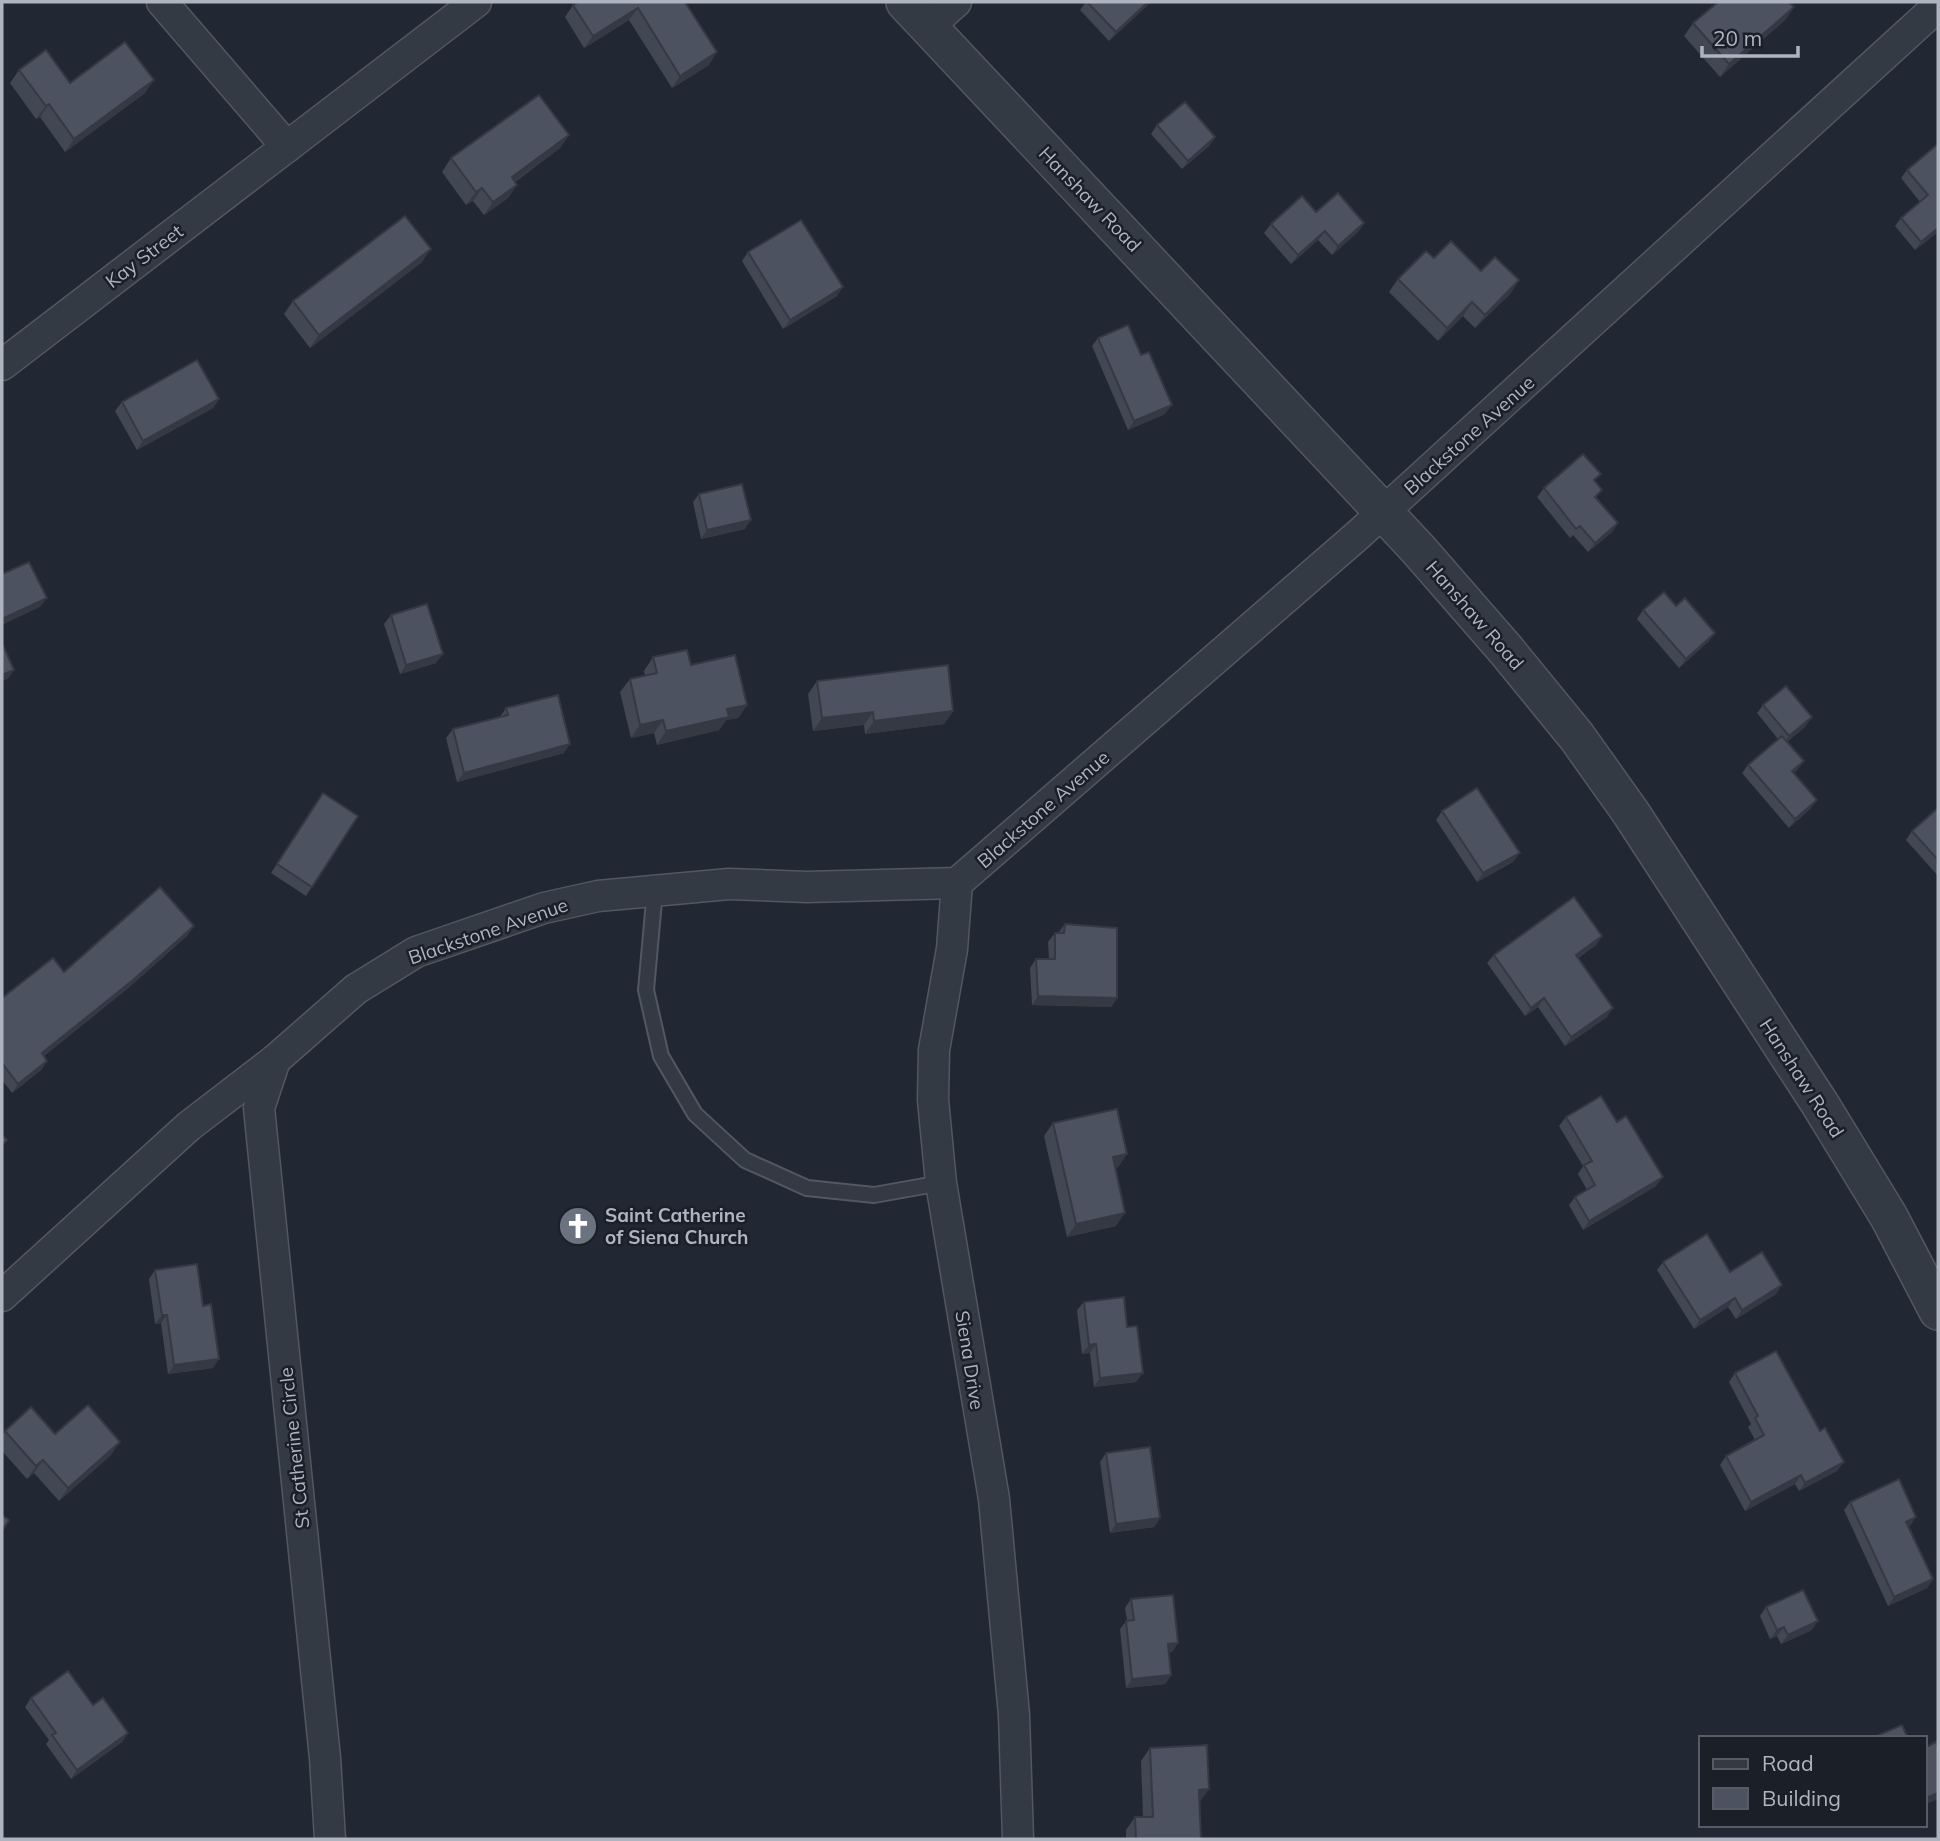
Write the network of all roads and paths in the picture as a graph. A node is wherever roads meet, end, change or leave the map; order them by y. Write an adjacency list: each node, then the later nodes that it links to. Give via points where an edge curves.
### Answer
1 (162, 2): 6 (street)
2 (476, 2): 6 (street, Kay Street)
3 (956, 2): 5 (street)
4 (1931, 11): 8 (street, Blackstone Avenue)
5 (916, 14): 8 (street, Hanshaw Road)
6 (287, 147): 7 (street, Kay Street)
7 (2, 365)
8 (1383, 512): 9 (street, Blackstone Avenue); 14 (street, Hanshaw Road, via 1506,650 1623,802 1841,1138)
9 (957, 883): 10 (street, Blackstone Avenue, via 729,884); 12 (street, Siena Drive, via 952,949 934,1050 933,1100)
10 (654, 890): 11 (street, Blackstone Avenue, via 544,908 416,952 356,989); 12 (lane, via 646,990 661,1056 695,1114 745,1160 807,1188 874,1195)
11 (275, 1060): 13 (street, Blackstone Avenue, via 188,1126); 15 (street, St Catherine Circle, via 259,1108)
12 (941, 1183): 16 (street, Siena Drive, via 994,1499 1014,1715)
13 (2, 1296)
14 (1938, 1311)
15 (330, 1839)
16 (1018, 1839)

